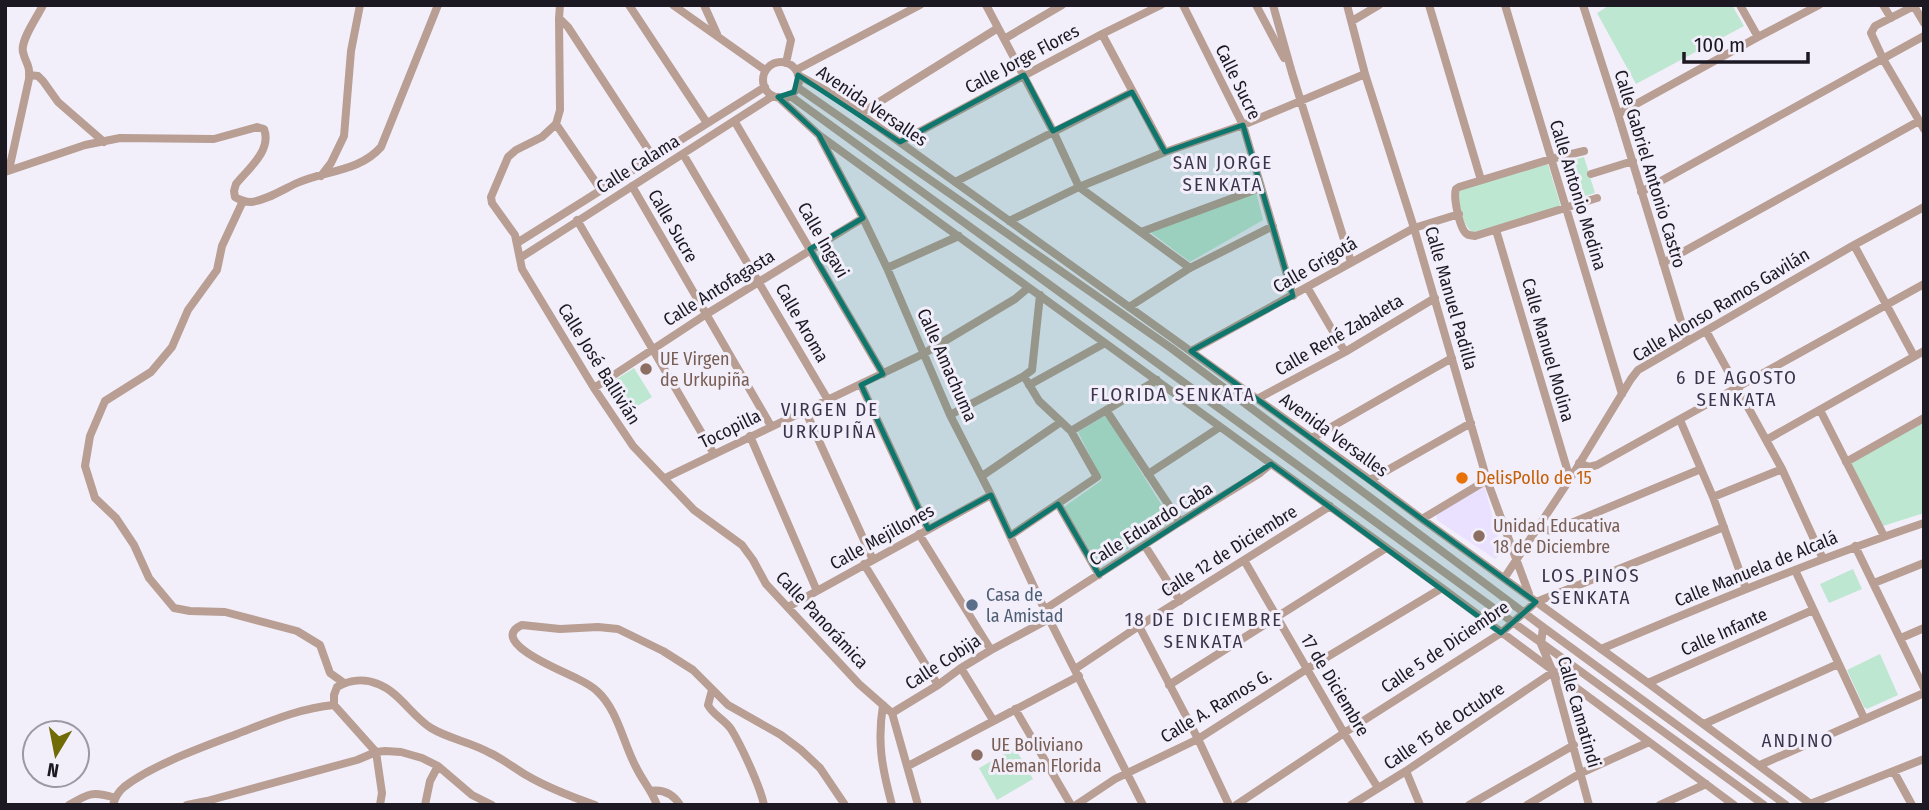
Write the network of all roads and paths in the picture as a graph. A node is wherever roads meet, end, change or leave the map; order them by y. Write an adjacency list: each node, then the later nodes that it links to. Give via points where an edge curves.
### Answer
1 (43, 5): 41 (street, via 22,50)
2 (360, 5): 68 (street, via 344,136)
3 (438, 5): 68 (street, via 381,147 353,167)
4 (561, 5): 25 (street)
5 (629, 5): 52 (street)
6 (673, 5): 32 (street)
7 (704, 5): 32 (street)
8 (776, 5): 36 (street, via 791,40)
9 (920, 5): 38 (street)
10 (986, 5): 29 (street)
11 (1062, 5): 34 (street)
12 (1161, 5): 30 (street, Calle Jorge Flores)
13 (1182, 5): 54 (street, Calle Sucre)
14 (1256, 5): 39 (street)
15 (1273, 5): 39 (street)
16 (1347, 5): 27 (street, Calle Manuel Padilla)
17 (1379, 5): 27 (street)
18 (1429, 5): 69 (street)
19 (1505, 5): 64 (street, Calle Antonio Medina)
20 (1583, 5): 50 (street, Calle Gabriel Antonio Castro)
21 (1740, 5): 33 (street)
22 (1819, 5): 33 (street)
23 (1883, 5): 26 (street)
24 (1914, 6): 26 (street); 28 (street)
25 (559, 18): 53 (street, via 560,110); 63 (street)
26 (1891, 18): 35 (street, via 1871,33)
27 (1352, 21): 40 (street, Calle Manuel Padilla)
28 (1924, 23)
29 (998, 28): 34 (street); 49 (street)
30 (1102, 34): 42 (street, Calle Jorge Flores); 45 (street)
31 (1924, 36): 35 (street)
32 (718, 37): 37 (street)
33 (1758, 37): 50 (street)
34 (1004, 39): 42 (street)
35 (1883, 59): 55 (street); 75 (street)
36 (786, 63): 37 (street); 38 (street)
37 (765, 70): 43 (street)
38 (797, 73): 44 (street); 49 (street, Avenida Versalles)
39 (1292, 74): 48 (street)
40 (1365, 74): 48 (street); 85 (street, Calle Manuel Padilla)
41 (29, 75): 58 (street, via 43,81 58,102); 66 (street)
42 (1024, 75): 56 (street); 59 (street, Calle Jorge Flores)
43 (765, 87): 47 (street); 52 (street)
44 (797, 87): 46 (street); 186 (street, Avenida Versalles, via 1171,348)
45 (1132, 92): 56 (street); 61 (street)
46 (789, 95): 47 (street); 189 (street)
47 (775, 96): 51 (street, Calle Calama); 57 (street)
48 (1302, 100): 54 (street); 93 (street)
49 (860, 114): 59 (street, Avenida Versalles)
50 (1618, 114): 65 (street, Calle Gabriel Antonio Castro)
51 (735, 121): 62 (street, Calle Calama); 91 (street, Calle Ingavi)
52 (707, 123): 63 (street)
53 (556, 124): 74 (street); 89 (street, Calle José Ballivián, via 508,157 491,197)
54 (1243, 125): 61 (street); 73 (street, Calle Sucre)
55 (1921, 125): 94 (street)
56 (1053, 131): 70 (street); 72 (street)
57 (819, 135): 81 (street, Calle Amachuma); 88 (street)
58 (104, 142): 66 (street); 77 (street, via 120,138 214,139 264,129 268,138 265,148 236,184 235,197)
59 (900, 142): 70 (street, Avenida Versalles)
60 (1584, 150): 64 (street)
61 (1165, 152): 72 (street)
62 (683, 154): 71 (street, Calle Calama); 97 (street, Calle Aroma)
63 (653, 157): 74 (street)
64 (1551, 159): 69 (street); 79 (street, Calle Antonio Medina)
65 (1633, 161): 67 (street); 75 (street, Calle Gabriel Antonio Castro)
66 (7, 171)
67 (1591, 174)
68 (321, 176): 77 (street, via 264,199)
69 (1481, 180): 80 (street, via 1456,188)
70 (955, 182): 83 (street, Avenida Versalles)
71 (632, 186): 82 (street, Calle Calama); 106 (street, Calle Sucre)
72 (1079, 187): 83 (street); 87 (street)
73 (1261, 188): 84 (street, Calle Sucre); 87 (street)
74 (601, 190): 89 (street)
75 (1641, 192): 94 (street, Calle Gabriel Antonio Castro)
76 (1597, 198): 79 (street)
77 (243, 201): 203 (street, via 222,246 217,270 188,310 172,347 151,372 105,401 90,436 85,466 95,498 116,518 149,578 174,608 225,612 297,631 320,645 330,673)
78 (1924, 207): 90 (street, Calle Alonso Ramos Gavilán)
79 (1566, 208): 86 (street); 124 (street, Calle Antonio Medina)
80 (1459, 214): 85 (street, Calle Grigotá); 86 (street, via 1468,235)
81 (863, 218): 91 (street, Calle Antofagasta); 95 (street, Calle Amachuma)
82 (577, 220): 92 (street, Calle Calama); 110 (street)
83 (1009, 221): 105 (street, Avenida Versalles)
84 (1273, 226): 96 (street); 102 (street, Calle Sucre)
85 (1414, 228): 93 (street, Calle Grigotá); 103 (street, Calle Manuel Padilla)
86 (1496, 230): 150 (street, Calle Manuel Molina)
87 (1141, 232): 96 (street)
88 (959, 236): 95 (street); 100 (street)
89 (517, 243): 92 (street, Calle José Ballivián)
90 (1854, 245): 104 (street); 107 (street, Calle Alonso Ramos Gavilán)
91 (810, 249): 97 (street, Calle Antofagasta); 117 (street, Calle Ingavi)
92 (520, 258): 122 (street, Calle José Ballivián, via 522,269)
93 (1351, 262): 99 (street, Calle Grigotá)
94 (1663, 263): 108 (street, Calle Gabriel Antonio Castro)
95 (887, 268): 114 (street, Calle Amachuma)
96 (1189, 268): 105 (street)
97 (760, 282): 106 (street, Calle Antofagasta); 126 (street, Calle Aroma)
98 (1924, 284): 104 (street)
99 (1307, 287): 102 (street, Calle Grigotá); 112 (street)
100 (1028, 288): 101 (street); 114 (street, Tocopilla)
101 (1040, 295): 109 (street); 118 (street, via 1032,370)
102 (1293, 296): 111 (street, Calle Grigotá)
103 (1435, 298): 112 (street, Calle René Zabaleta); 116 (street, Calle Manuel Padilla)
104 (1886, 304): 115 (street); 123 (street)
105 (1129, 307): 111 (street, Avenida Versalles)
106 (705, 315): 110 (street, Calle Antofagasta); 135 (street, Calle Sucre)
107 (1706, 331): 108 (street, Calle Alonso Ramos Gavilán); 123 (street)
108 (1687, 341): 124 (street, Calle Alonso Ramos Gavilán, via 1638,370)
109 (1105, 343): 119 (street); 121 (street)
110 (652, 350): 122 (street, Calle Antofagasta); 141 (street)
111 (1191, 352): 125 (street, Avenida Versalles)
112 (1345, 352): 125 (street, Calle René Zabaleta)
113 (1924, 352): 115 (street)
114 (923, 354): 117 (street, Tocopilla); 130 (street, Calle Amachuma)
115 (1914, 356): 129 (street)
116 (1452, 358): 134 (street, Calle Manuel Padilla); 139 (street)
117 (883, 374): 120 (street, Tocopilla)
118 (1024, 376): 121 (street); 130 (street)
119 (1157, 380): 128 (street); 136 (street)
120 (861, 385): 126 (street, Tocopilla); 162 (street)
121 (1029, 385): 133 (street)
122 (594, 388): 149 (street, Calle José Ballivián, via 633,446)
123 (1737, 388): 132 (street); 140 (street)
124 (1622, 394): 143 (street, Calle Alonso Ramos Gavilán)
125 (1257, 399): 139 (street, Avenida Versalles)
126 (828, 400): 127 (street, Tocopilla)
127 (805, 410): 135 (street, Tocopilla); 172 (street)
128 (1106, 410): 137 (street); 147 (street)
129 (1820, 410): 140 (street); 142 (street)
130 (950, 415): 148 (street, Calle Amachuma)
131 (1924, 418): 142 (street)
132 (1679, 420): 143 (street, via 1597,465); 146 (street)
133 (1061, 422): 137 (street); 148 (street)
134 (1471, 424): 151 (street); 152 (street, Calle Manuel Padilla)
135 (771, 426): 138 (street, Tocopilla)
136 (1220, 427): 144 (street); 147 (street)
137 (1071, 431): 155 (street, via 1097,477)
138 (750, 436): 141 (street, Tocopilla); 180 (street)
139 (1312, 438): 151 (street, Avenida Versalles)
140 (1766, 440): 145 (street)
141 (715, 454): 149 (street, Tocopilla)
142 (1846, 462): 165 (street)
143 (1579, 463): 150 (street, Calle Alonso Ramos Gavilán)
144 (1271, 464): 156 (street); 158 (street, Calle Eduardo Caba)
145 (1782, 468): 154 (street); 169 (street)
146 (1701, 469): 154 (street); 161 (street, via 1552,531)
147 (1148, 474): 158 (street)
148 (982, 476): 153 (street, Calle Amachuma)
149 (665, 478): 183 (street, Calle Panorámica, via 694,510 741,545 766,584)
150 (1570, 479): 161 (street, Calle Alonso Ramos Gavilán)
151 (1370, 480): 157 (street, Avenida Versalles)
152 (1487, 480): 157 (street); 171 (street, Calle Manuel Padilla)
153 (991, 495): 162 (street, Calle Mejillones); 164 (street, Calle Amachuma)
154 (1713, 498): 160 (street)
155 (1058, 504): 164 (street); 175 (street)
156 (1330, 506): 168 (street); 170 (street, Calle 12 de Diciembre)
157 (1422, 519): 176 (street, Avenida Versalles)
158 (1180, 522): 166 (street, Calle Eduardo Caba)
159 (1924, 523): 165 (street, Calle Manuela de Alcalá)
160 (1724, 527): 179 (street); 181 (street, Calle 5 de Diciembre)
161 (1538, 528): 171 (street, Calle Alonso Ramos Gavilán)
162 (928, 529): 163 (street, Calle Mejillones)
163 (919, 534): 172 (street, Calle Mejillones); 197 (street)
164 (1010, 536): 184 (street, Calle Amachuma)
165 (1884, 536): 167 (street, Calle Manuela de Alcalá)
166 (1145, 546): 175 (street, Calle Eduardo Caba); 182 (street)
167 (1855, 547): 169 (street, Calle Manuela de Alcalá); 177 (street)
168 (1386, 548): 178 (street); 187 (street)
169 (1824, 559): 174 (street, Calle Manuela de Alcalá)
170 (1244, 560): 182 (street, Calle 12 de Diciembre); 187 (street, 17 de Diciembre)
171 (1517, 561): 176 (street, Calle Alonso Ramos Gavilán); 181 (street, Calle Manuel Padilla)
172 (868, 562): 180 (street, Calle Mejillones); 205 (street)
173 (1924, 563): 177 (street)
174 (1795, 570): 179 (street, Calle Manuela de Alcalá); 185 (street)
175 (1099, 575): 184 (street, Calle Eduardo Caba)
176 (1505, 578): 181 (street, Avenida Versalles)
177 (1874, 583): 194 (street)
178 (1442, 588): 193 (street); 200 (street, Calle A. Ramos G.)
179 (1746, 589): 196 (street, Calle Manuela de Alcalá)
180 (817, 591): 183 (street, Calle Mejillones)
181 (1533, 600): 186 (street, Calle 5 de Diciembre); 196 (street, Avenida Versalles)
182 (1180, 601): 190 (street, Calle 12 de Diciembre)
183 (788, 607): 210 (street, Calle Panorámica)
184 (1045, 609): 188 (street, Calle Amachuma)
185 (1813, 610): 198 (street); 204 (street, Calle Infante)
186 (1524, 613): 189 (street, Calle 5 de Diciembre); 191 (street, Avenida Versalles)
187 (1276, 616): 200 (street, 17 de Diciembre); 206 (street)
188 (1049, 619): 197 (street, Calle Cobija); 202 (street, Calle Amachuma)
189 (1513, 623): 193 (street, Calle 5 de Diciembre); 195 (street)
190 (1139, 626): 202 (street, Calle 12 de Diciembre); 206 (street)
191 (1543, 627): 195 (street, Calle Camatindi); 258 (street, Avenida Versalles)
192 (1924, 628): 194 (street)
193 (1502, 633): 201 (street); 216 (street, Calle 5 de Diciembre)
194 (1900, 638): 208 (street)
195 (1541, 644): 201 (street, Calle Camatindi); 257 (street)
196 (1601, 649): 204 (street, Avenida Versalles)
197 (991, 650): 199 (street, Calle Cobija)
198 (1838, 664): 213 (street); 215 (street)
199 (961, 668): 205 (street, Calle Cobija); 214 (street)
200 (1307, 669): 216 (street, 17 de Diciembre); 217 (street, Calle A. Ramos G.)
201 (1553, 671): 218 (street); 219 (street, Calle Camatindi); 225 (street, Calle 15 de Octubre)
202 (1077, 673): 211 (street, Calle 12 de Diciembre); 227 (street, Calle Amachuma)
203 (344, 683): 209 (street, via 337,687); 239 (street, via 378,684 443,735 479,747 550,787)
204 (1648, 683): 215 (street, Avenida Versalles)
205 (938, 685): 212 (street, Calle Cobija)
206 (1168, 685): 217 (street)
207 (712, 690): 231 (street, via 693,670 618,629 516,627 513,638 525,652 600,692); 242 (street, via 708,705 732,731); 243 (street, via 801,750 820,768)
208 (1924, 690): 213 (street)
209 (334, 705): 220 (street); 232 (street, via 287,716 185,755 126,785)
210 (883, 705): 212 (street, Calle Panorámica); 244 (street, via 880,746)
211 (1015, 709): 214 (street, Calle 12 de Diciembre); 246 (street)
212 (892, 713): 224 (street)
213 (1864, 718): 222 (street)
214 (993, 720): 224 (street, Calle 12 de Diciembre)
215 (1704, 724): 222 (street, Avenida Versalles)
216 (1344, 733): 230 (street, 17 de Diciembre); 249 (street, Calle 5 de Diciembre)
217 (1198, 739): 227 (street, Calle A. Ramos G.); 248 (street)
218 (1649, 742): 228 (street); 229 (street)
219 (1574, 745): 228 (street, Calle Camatindi); 252 (street)
220 (376, 752): 223 (street, via 401,752); 235 (street); 236 (street)
221 (1924, 759): 226 (street)
222 (1760, 765): 233 (street, Avenida Versalles)
223 (438, 766): 237 (street); 238 (street, via 471,795)
224 (908, 766): 245 (street)
225 (1406, 771): 230 (street, Calle 15 de Octubre); 251 (street)
226 (1894, 772): 233 (street); 259 (street)
227 (1128, 774): 246 (street, Calle A. Ramos G.); 247 (street, Calle Amachuma)
228 (1581, 774): 253 (street); 254 (street, Calle Camatindi)
229 (1706, 784): 255 (street); 256 (street)
230 (1378, 788): 250 (street, Calle 15 de Octubre)
231 (650, 791): 240 (street); 241 (street, via 666,792)
232 (113, 803): 234 (street, via 99,793 89,793)
233 (1811, 804)
234 (69, 805)
235 (187, 805)
236 (380, 805)
237 (425, 805)
238 (492, 805)
239 (595, 805)
240 (657, 805)
241 (680, 805)
242 (764, 805)
243 (845, 805)
244 (892, 805)
245 (921, 805)
246 (1073, 805)
247 (1143, 805)
248 (1229, 805)
249 (1236, 805)
250 (1351, 805)
251 (1420, 805)
252 (1469, 805)
253 (1527, 805)
254 (1589, 805)
255 (1660, 805)
256 (1734, 805)
257 (1764, 805)
258 (1786, 805)
259 (1912, 805)

